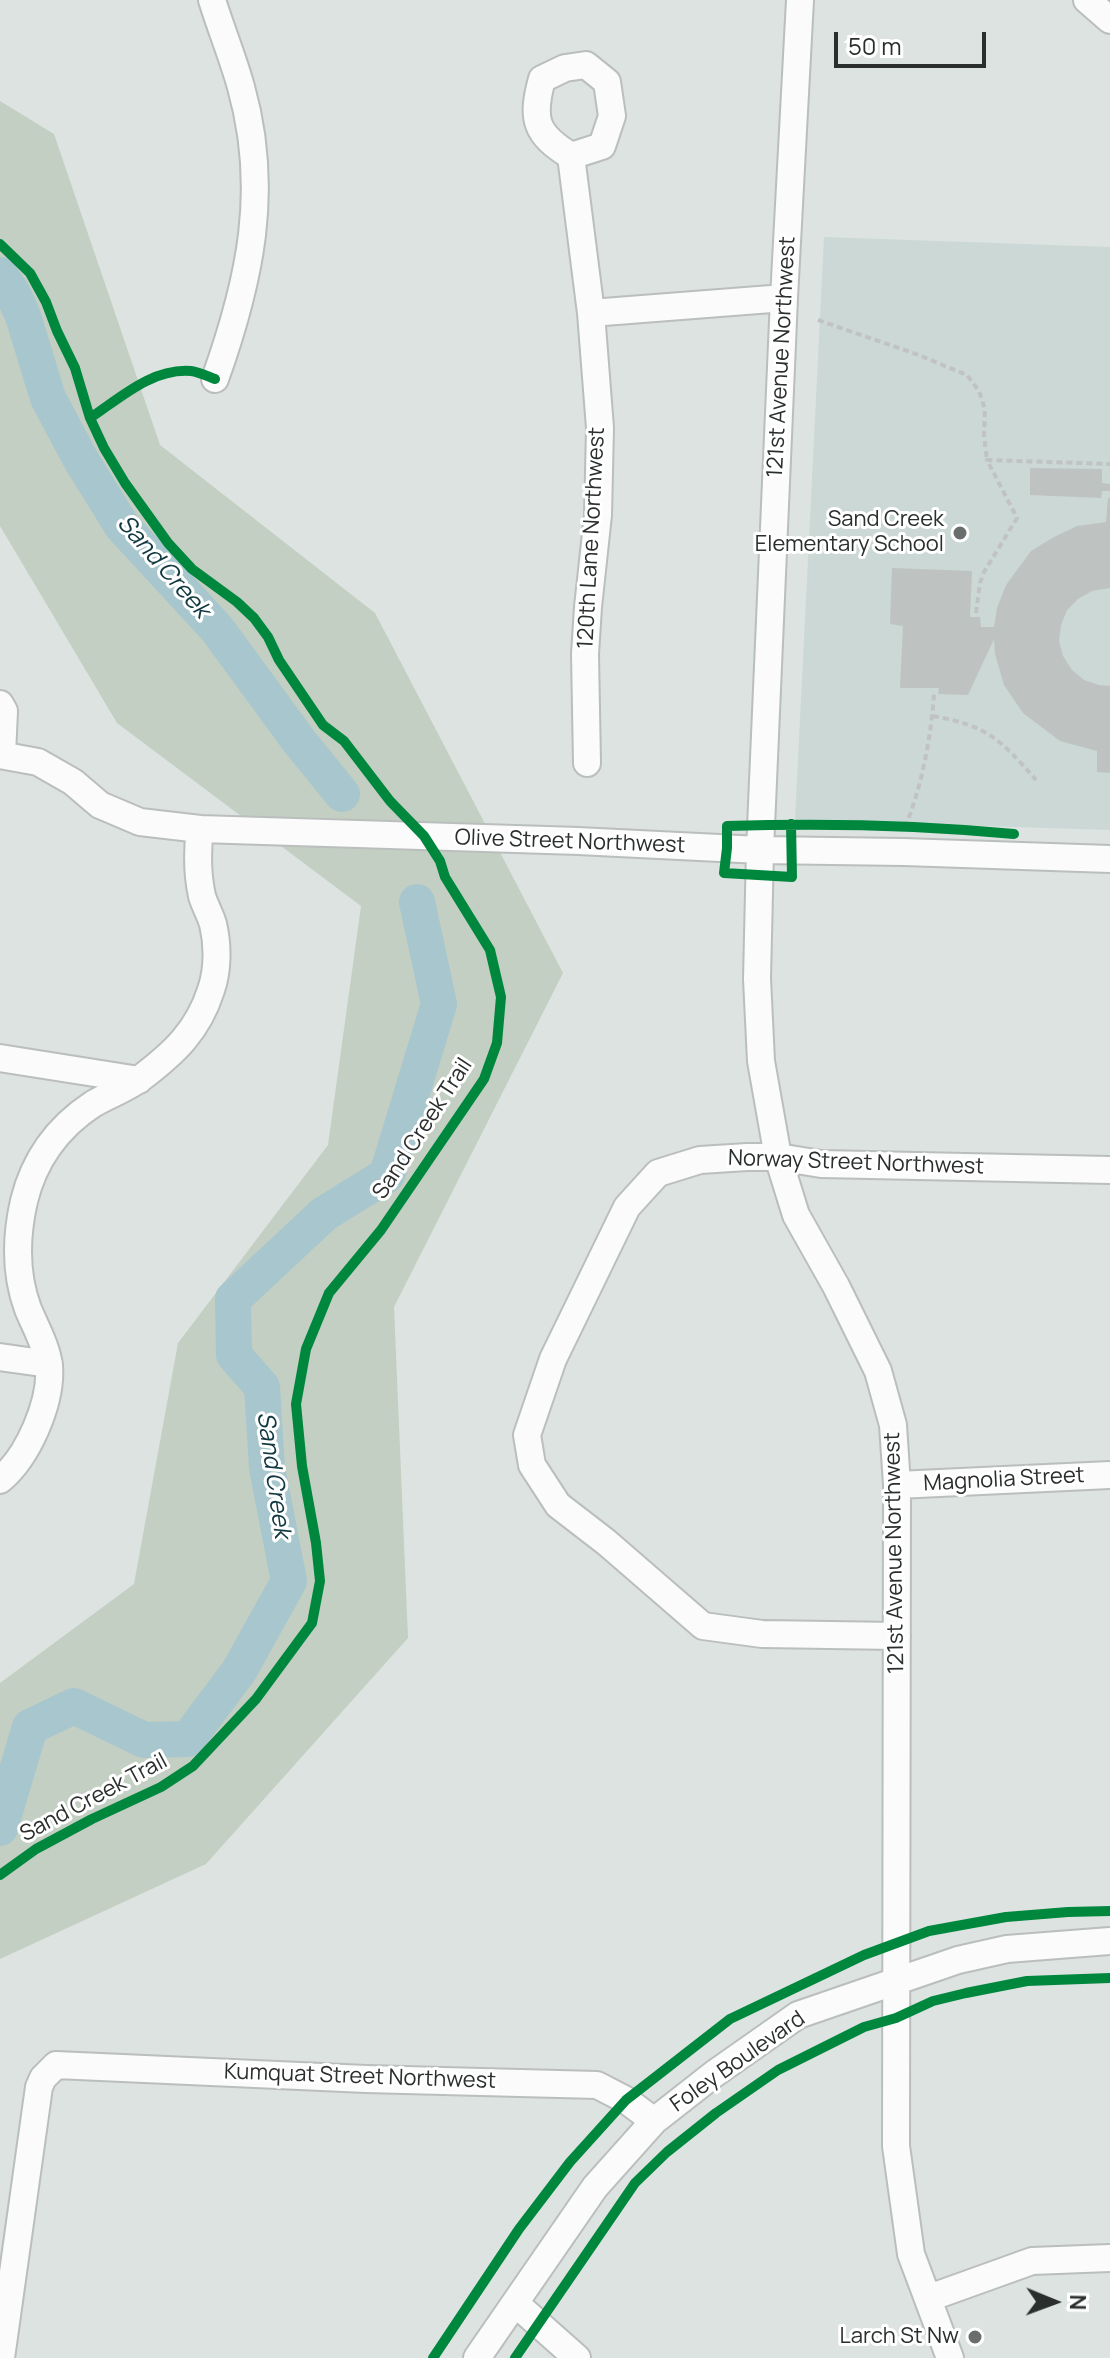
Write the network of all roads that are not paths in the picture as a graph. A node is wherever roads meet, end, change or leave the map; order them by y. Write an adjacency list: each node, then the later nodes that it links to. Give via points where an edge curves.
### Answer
1 (212, 0): 8 (street, via 241,88 256,195 244,287)
2 (800, 0): 6 (street, 121st Avenue Northwest)
3 (1087, 0): 4 (street)
4 (1110, 20)
5 (571, 156): 7 (street, 120th Lane Northwest)
6 (784, 298): 7 (street); 13 (street, 121st Avenue Northwest)
7 (591, 313): 11 (street, 120th Lane Northwest, via 600,470 585,654)
8 (215, 379)
9 (0, 704): 10 (street)
10 (1, 755): 12 (street, Olive Street Northwest, via 38,762 100,805 140,822)
11 (587, 763)
12 (200, 829): 13 (street, Olive Street Northwest); 16 (street, via 196,857 216,945 213,988 193,1031)
13 (760, 850): 14 (street, Olive Street Northwest); 17 (street, 121st Avenue Northwest, via 761,1061)
14 (1110, 859)
15 (0, 1058): 16 (street)
16 (139, 1080): 20 (street, via 70,1122 36,1165 24,1199 18,1233 21,1284)
17 (778, 1157): 18 (street, Norway Street Northwest, via 821,1164); 23 (street, 121st Avenue Northwest, via 796,1215 878,1371 893,1425); 24 (street, Norway Street Northwest, via 700,1160 658,1173 627,1207 553,1359 527,1435 532,1465 558,1505 703,1626 762,1634)
18 (1110, 1170)
19 (0, 1357): 20 (street)
20 (49, 1364): 22 (street, via 32,1438)
21 (1110, 1475): 23 (street, Magnolia Street)
22 (0, 1480)
23 (897, 1485): 24 (street, 121st Avenue Northwest)
24 (897, 1636): 26 (street, 121st Avenue Northwest)
25 (1110, 1941): 26 (street, Foley Boulevard, via 1007,1949)
26 (896, 1981): 27 (street, Foley Boulevard, via 798,2015); 29 (street, 121st Avenue Northwest, via 896,2146 911,2254)
27 (654, 2121): 30 (street, Foley Boulevard, via 595,2187); 31 (street, Kumquat Street Northwest, via 597,2085 56,2065 39,2087)
28 (1110, 2258): 29 (street, via 1032,2261)
29 (929, 2298): 34 (street, 121st Avenue Northwest)
30 (515, 2303): 32 (street, Foley Boulevard); 33 (street)
31 (1, 2358)
32 (477, 2358)
33 (577, 2358)
34 (950, 2358)

